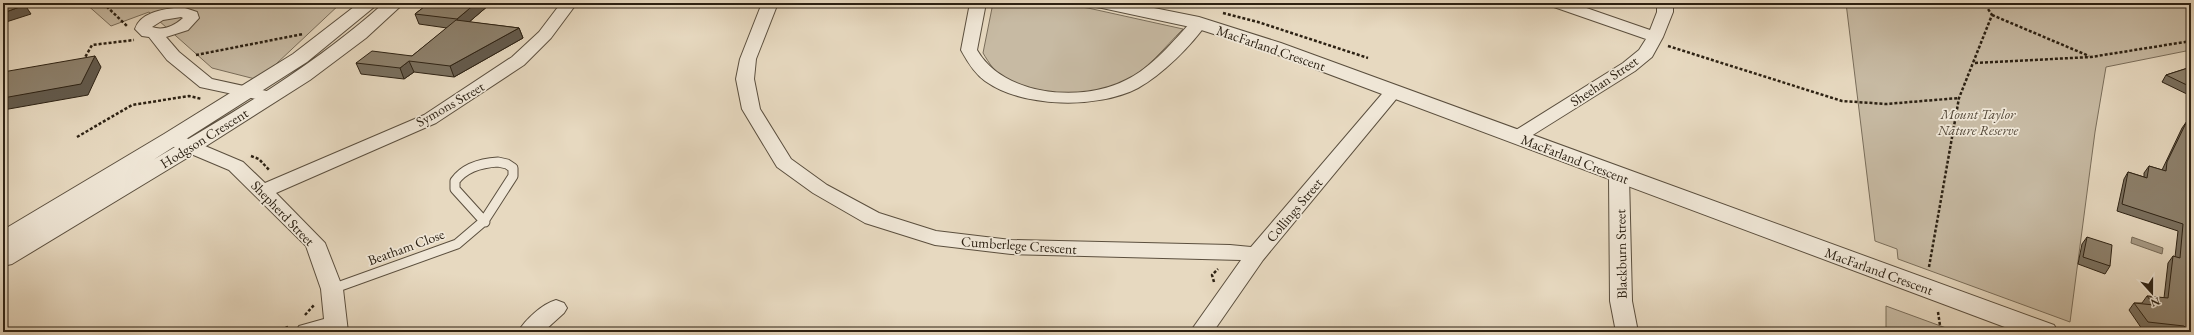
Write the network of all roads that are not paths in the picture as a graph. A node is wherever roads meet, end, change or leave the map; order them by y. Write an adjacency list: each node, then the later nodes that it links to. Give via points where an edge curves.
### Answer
1 (370, 3): 12 (street, Hodgson Crescent, via 300,58)
2 (395, 3): 14 (street, Hodgson Crescent, via 324,62)
3 (569, 3): 19 (street, Symons Street, via 545,36 518,61 430,119)
4 (770, 3): 22 (street, Cumberlege Crescent, via 748,59 745,79 751,109 784,163 820,189 872,218 935,238 1011,247 1230,252)
5 (978, 3): 9 (street, via 969,50 976,64 992,79 1017,89 1044,95 1074,97 1106,94 1131,85 1154,71)
6 (1102, 3): 9 (street, MacFarland Crescent)
7 (1557, 3): 11 (street)
8 (1665, 3): 11 (street, Sheehan Street, via 1665,12)
9 (1199, 23): 13 (street, MacFarland Crescent, via 1274,47)
10 (147, 36): 12 (street, via 206,83)
11 (1654, 39): 15 (street, Sheehan Street, via 1646,53 1629,67)
12 (247, 92): 14 (street); 16 (street, Hodgson Crescent)
13 (1393, 92): 15 (street, MacFarland Crescent); 22 (street, Collings Street)
14 (270, 97): 17 (street, Hodgson Crescent)
15 (1517, 137): 18 (street, MacFarland Crescent)
16 (172, 139): 17 (street, Shepherd Street); 21 (street, Hodgson Crescent)
17 (191, 147): 19 (street, Shepherd Street, via 236,166); 23 (street, Hodgson Crescent)
18 (1619, 176): 30 (street, Blackburn Street, via 1621,301); 31 (street, MacFarland Crescent)
19 (262, 192): 24 (street, Shepherd Street, via 315,243)
20 (485, 222): 20 (lane, Beatham Close, via 513,176 513,168 506,163 489,162 475,166 462,173 455,181 456,189); 24 (lane, Beatham Close, via 457,244)
21 (3, 240)
22 (1256, 255): 28 (street, Collings Street)
23 (3, 258)
24 (332, 289): 27 (street, Shepherd Street)
25 (556, 308): 29 (street)
26 (299, 326): 27 (street)
27 (336, 328)
28 (1211, 328)
29 (529, 332)
30 (1627, 332)
31 (2044, 332)

